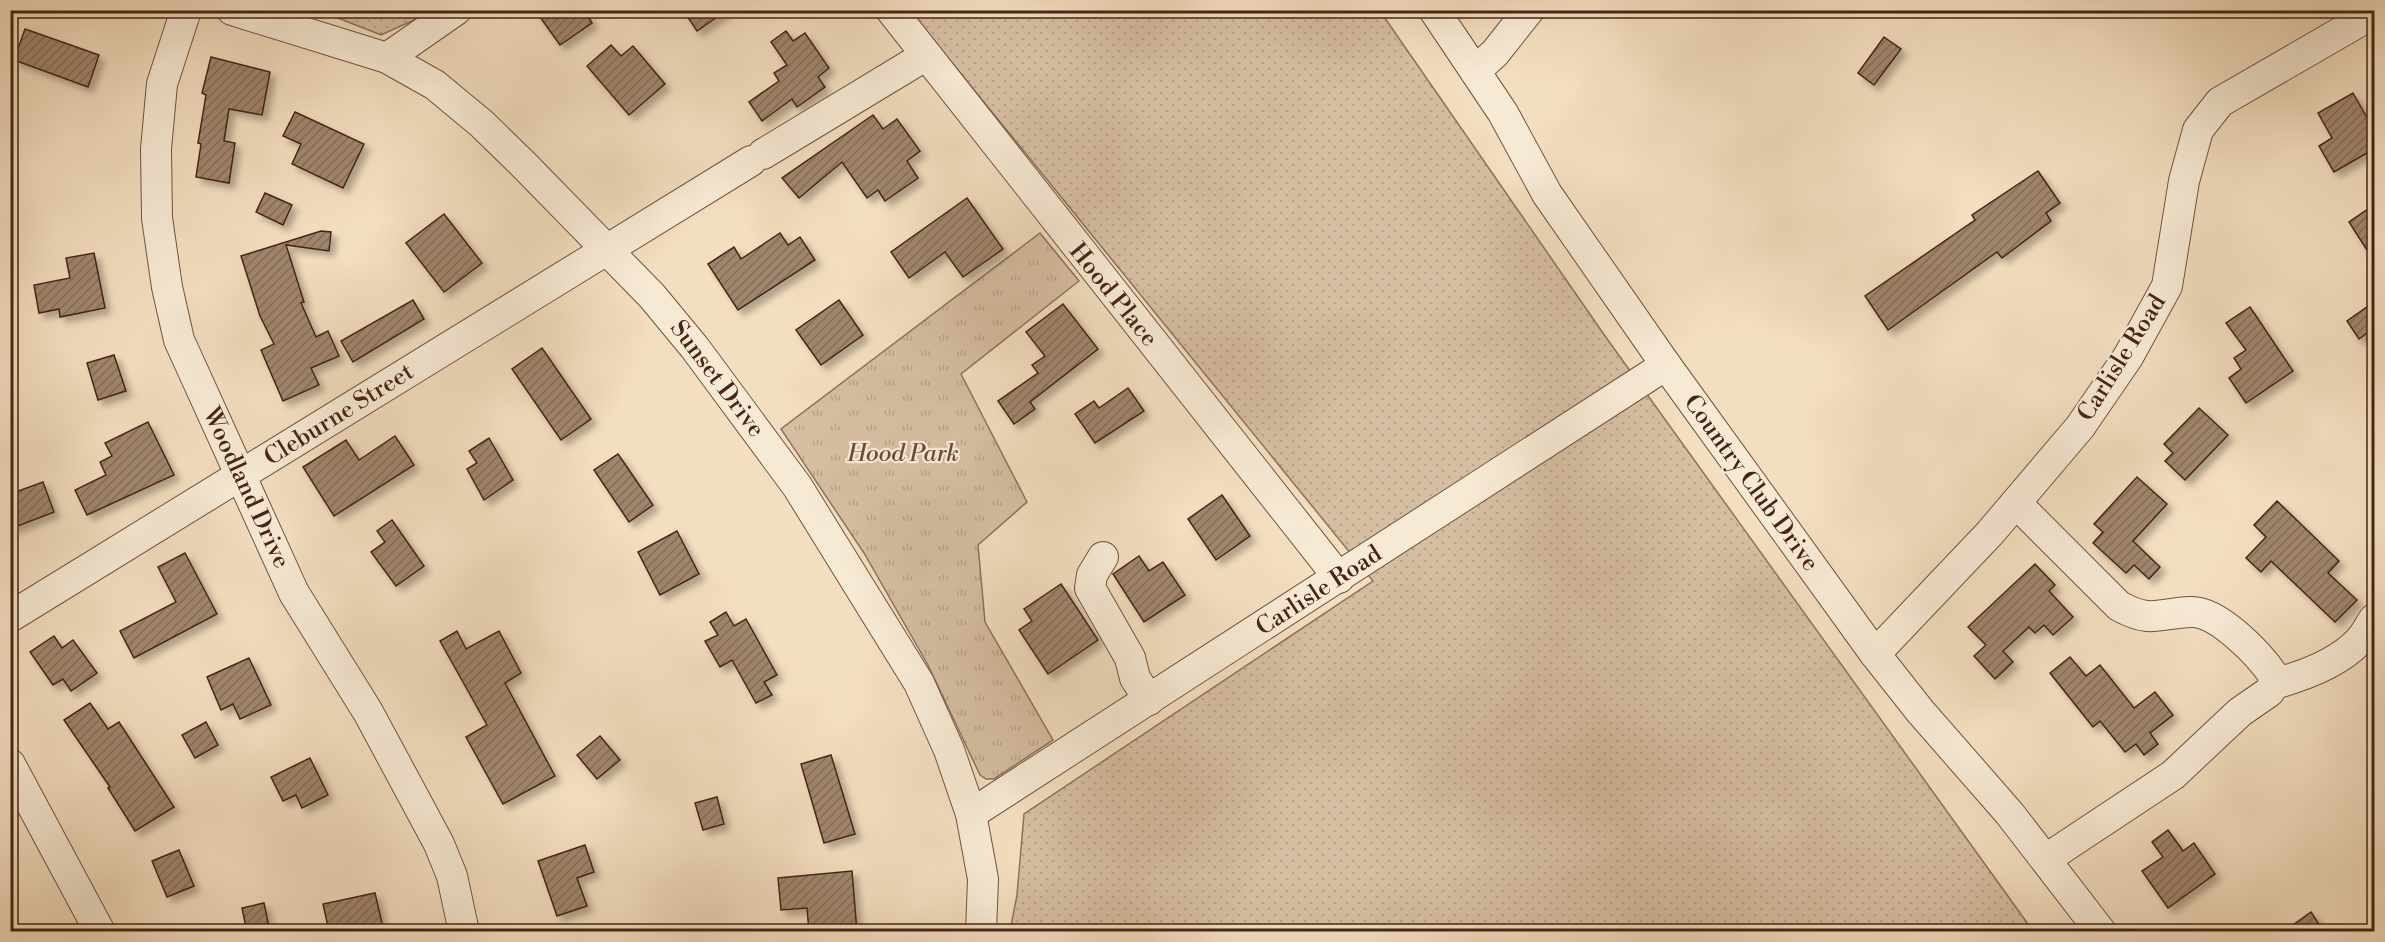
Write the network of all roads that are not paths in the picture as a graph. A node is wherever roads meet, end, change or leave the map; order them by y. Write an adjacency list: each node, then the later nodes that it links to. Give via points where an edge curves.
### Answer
1 (186, 10): 13 (street, Woodland Drive, via 162,84 156,149 157,218 179,340)
2 (232, 10): 9 (street, Sunset Drive)
3 (456, 10): 9 (street)
4 (891, 10): 8 (street, Hood Place)
5 (1434, 10): 10 (street, Country Club Drive)
6 (1529, 10): 10 (street, via 1495,53)
7 (2374, 13): 14 (street, Carlisle Road, via 2220,102 2198,130 2184,182 2167,286 2128,357 2080,427)
8 (925, 56): 11 (street, Cleburne Street); 16 (street, Hood Place)
9 (387, 58): 11 (street, Sunset Drive, via 435,85 482,124)
10 (1475, 71): 12 (street, Country Club Drive, via 1547,194)
11 (605, 249): 13 (street, Cleburne Street); 23 (street, Sunset Drive, via 652,296 695,348 797,486 919,683 949,750)
12 (1666, 365): 16 (street, Carlisle Road); 19 (street, Country Club Drive)
13 (240, 477): 17 (street, Cleburne Street); 26 (street, Woodland Drive, via 294,593 368,712 439,844 452,876)
14 (2016, 503): 19 (street, Carlisle Road); 20 (street, via 2119,606 2151,618 2192,611 2205,613 2223,624 2268,667)
15 (1103, 558): 21 (street, via 1092,575 1090,588)
16 (1339, 578): 21 (street, Carlisle Road)
17 (10, 617)
18 (2374, 619): 20 (street, via 2358,643 2328,663)
19 (1875, 654): 24 (street, Country Club Drive)
20 (2274, 684): 24 (street, via 2173,774)
21 (1149, 700): 23 (street, Carlisle Road)
22 (10, 764): 25 (street)
23 (971, 814): 27 (street, Sunset Drive, via 983,879)
24 (2046, 859): 28 (street, Country Club Drive)
25 (100, 932)
26 (464, 932)
27 (981, 932)
28 (2101, 932)

